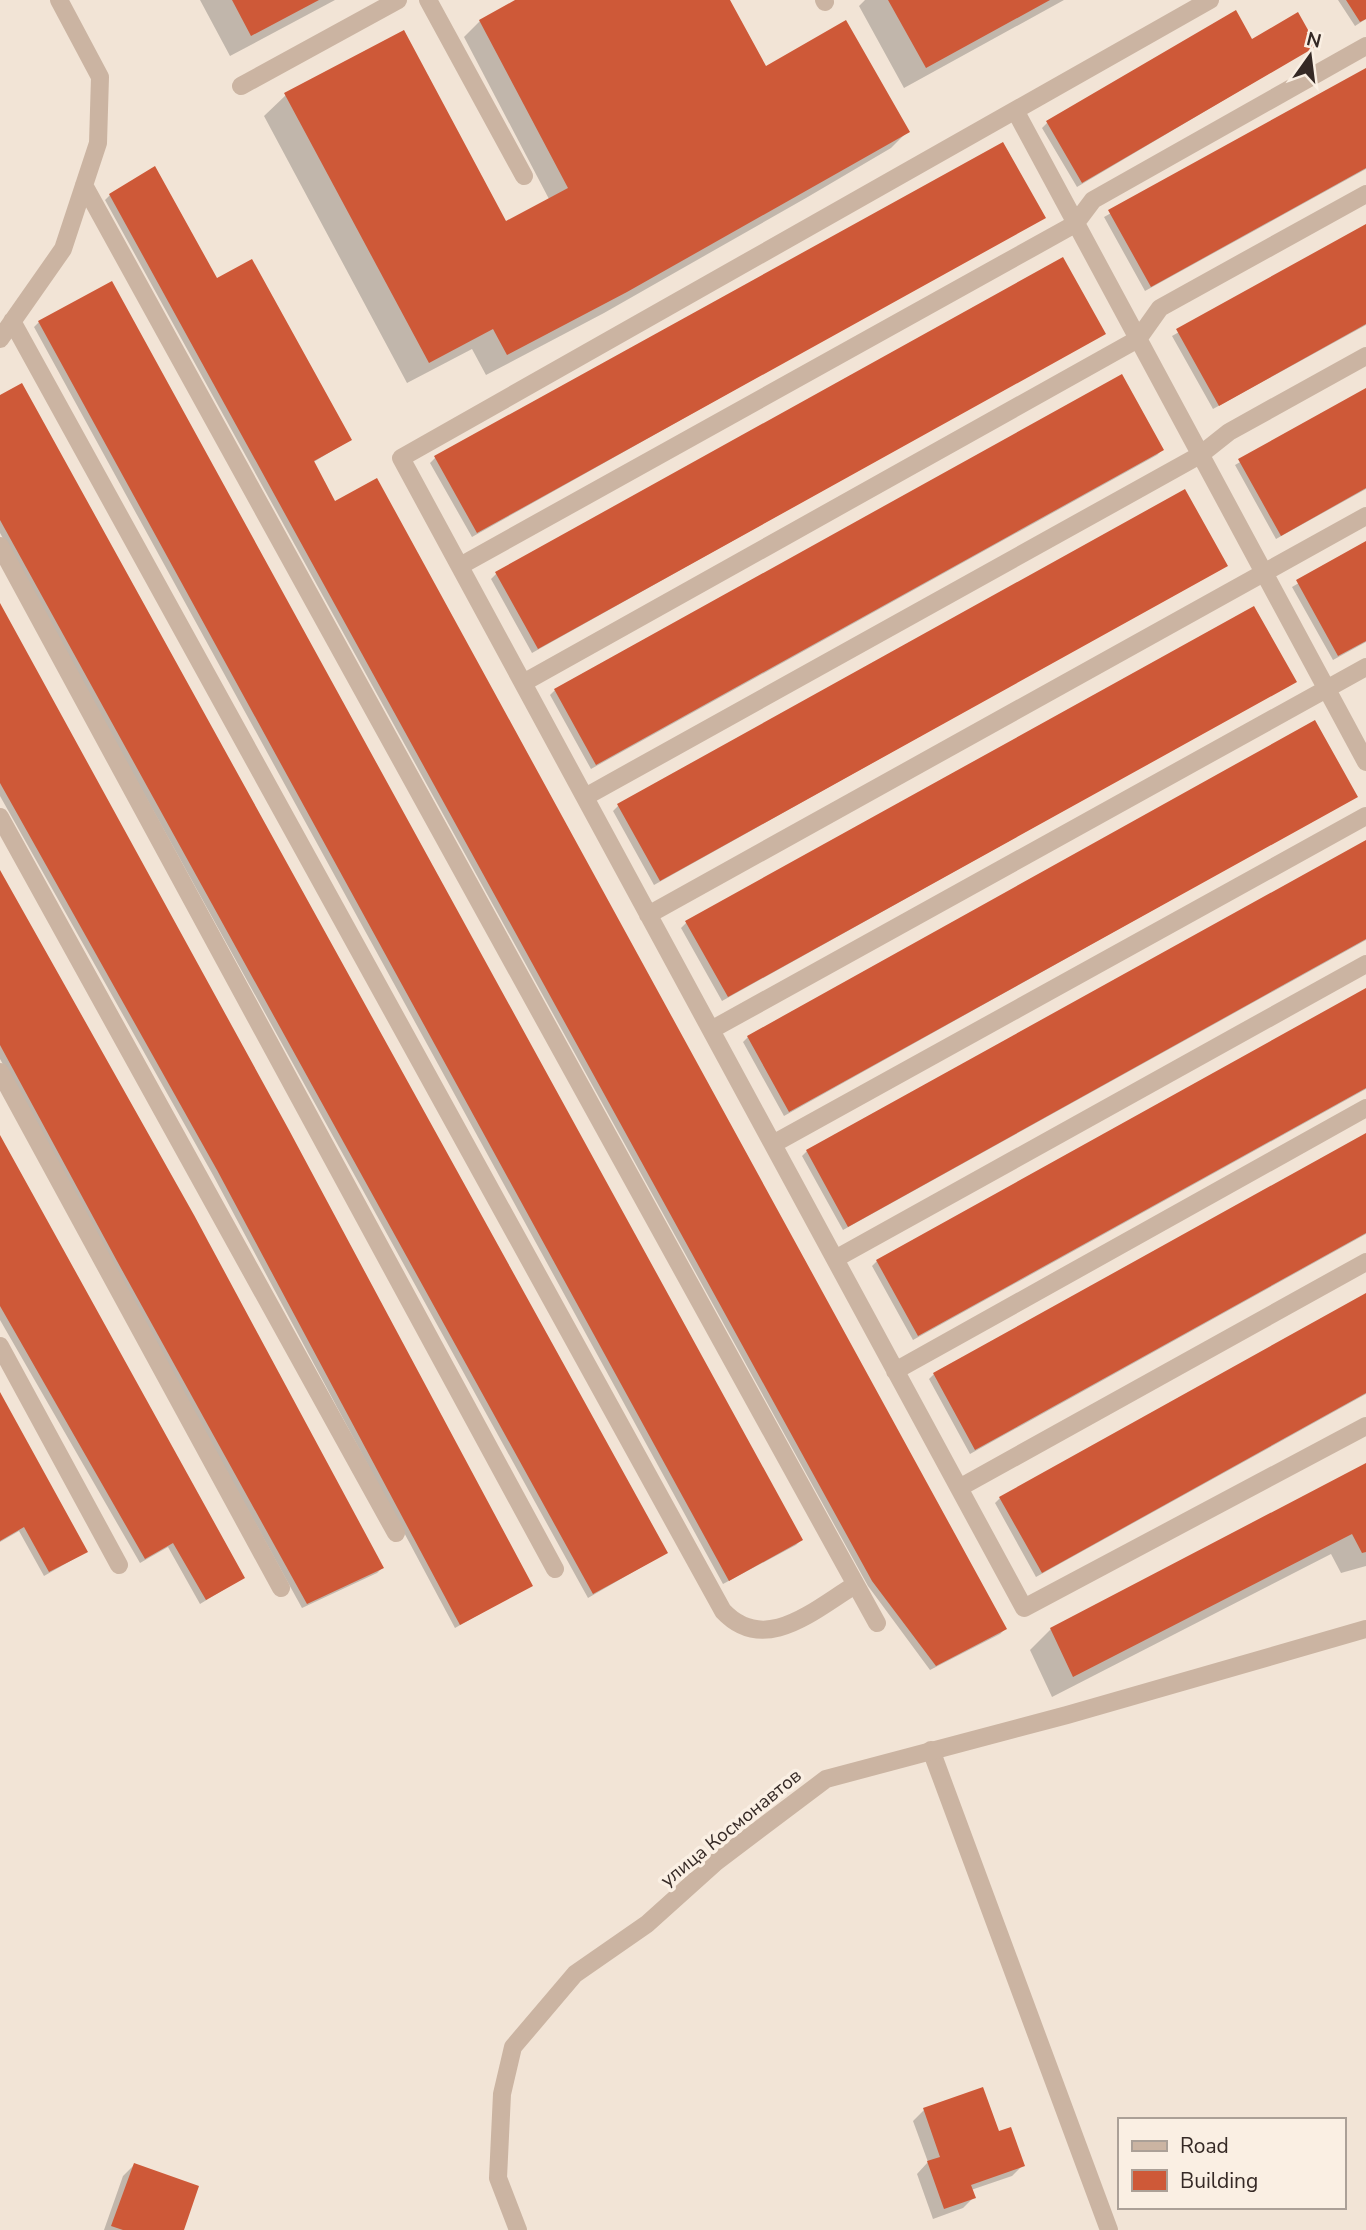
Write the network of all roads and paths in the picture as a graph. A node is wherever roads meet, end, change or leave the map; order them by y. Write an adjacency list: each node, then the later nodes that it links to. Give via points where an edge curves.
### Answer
1 (59, 0): 9 (street, via 100,77 98,143)
2 (398, 0): 6 (street)
3 (428, 0): 8 (street)
4 (1210, 0): 7 (street)
5 (1366, 46): 11 (street, via 1093,200)
6 (241, 86)
7 (1016, 112): 11 (street); 19 (street, via 401,458)
8 (524, 176)
9 (84, 185): 12 (street, via 63,249); 43 (street)
10 (1366, 194): 14 (street, via 1160,308)
11 (1075, 224): 14 (street); 19 (street)
12 (12, 321): 13 (street); 43 (street, via 723,1611 746,1627 779,1630)
13 (0, 339)
14 (1138, 339): 16 (street); 22 (street)
15 (1366, 356): 16 (street, via 1228,432)
16 (1200, 455): 20 (street); 25 (street)
17 (1366, 516): 20 (street)
18 (0, 546): 42 (street)
19 (460, 566): 22 (street)
20 (1264, 573): 23 (street); 28 (street)
21 (1366, 667): 23 (street)
22 (523, 683): 25 (street)
23 (1327, 689): 24 (street); 30 (street)
24 (1366, 762)
25 (585, 797): 28 (street)
26 (1366, 816): 33 (street)
27 (0, 817): 40 (street)
28 (648, 915): 30 (street)
29 (1366, 964): 34 (street)
30 (711, 1030): 33 (street)
31 (0, 1072): 44 (street)
32 (1366, 1108): 37 (street)
33 (773, 1144): 34 (street)
34 (835, 1259): 37 (street)
35 (1366, 1262): 39 (street)
36 (0, 1346): 41 (street)
37 (895, 1371): 39 (street)
38 (1366, 1426): 39 (street, via 1024,1608)
39 (959, 1488)
40 (396, 1533)
41 (120, 1565)
42 (555, 1569)
43 (855, 1585): 45 (street)
44 (281, 1588)
45 (877, 1623)
46 (1366, 1629): 47 (street, улица Космонавтов)
47 (931, 1750): 48 (street, улица Космонавтов, via 826,1779 716,1862 647,1924 575,1973 513,2047 502,2094 498,2178); 49 (street)
48 (518, 2230)
49 (1109, 2230)

